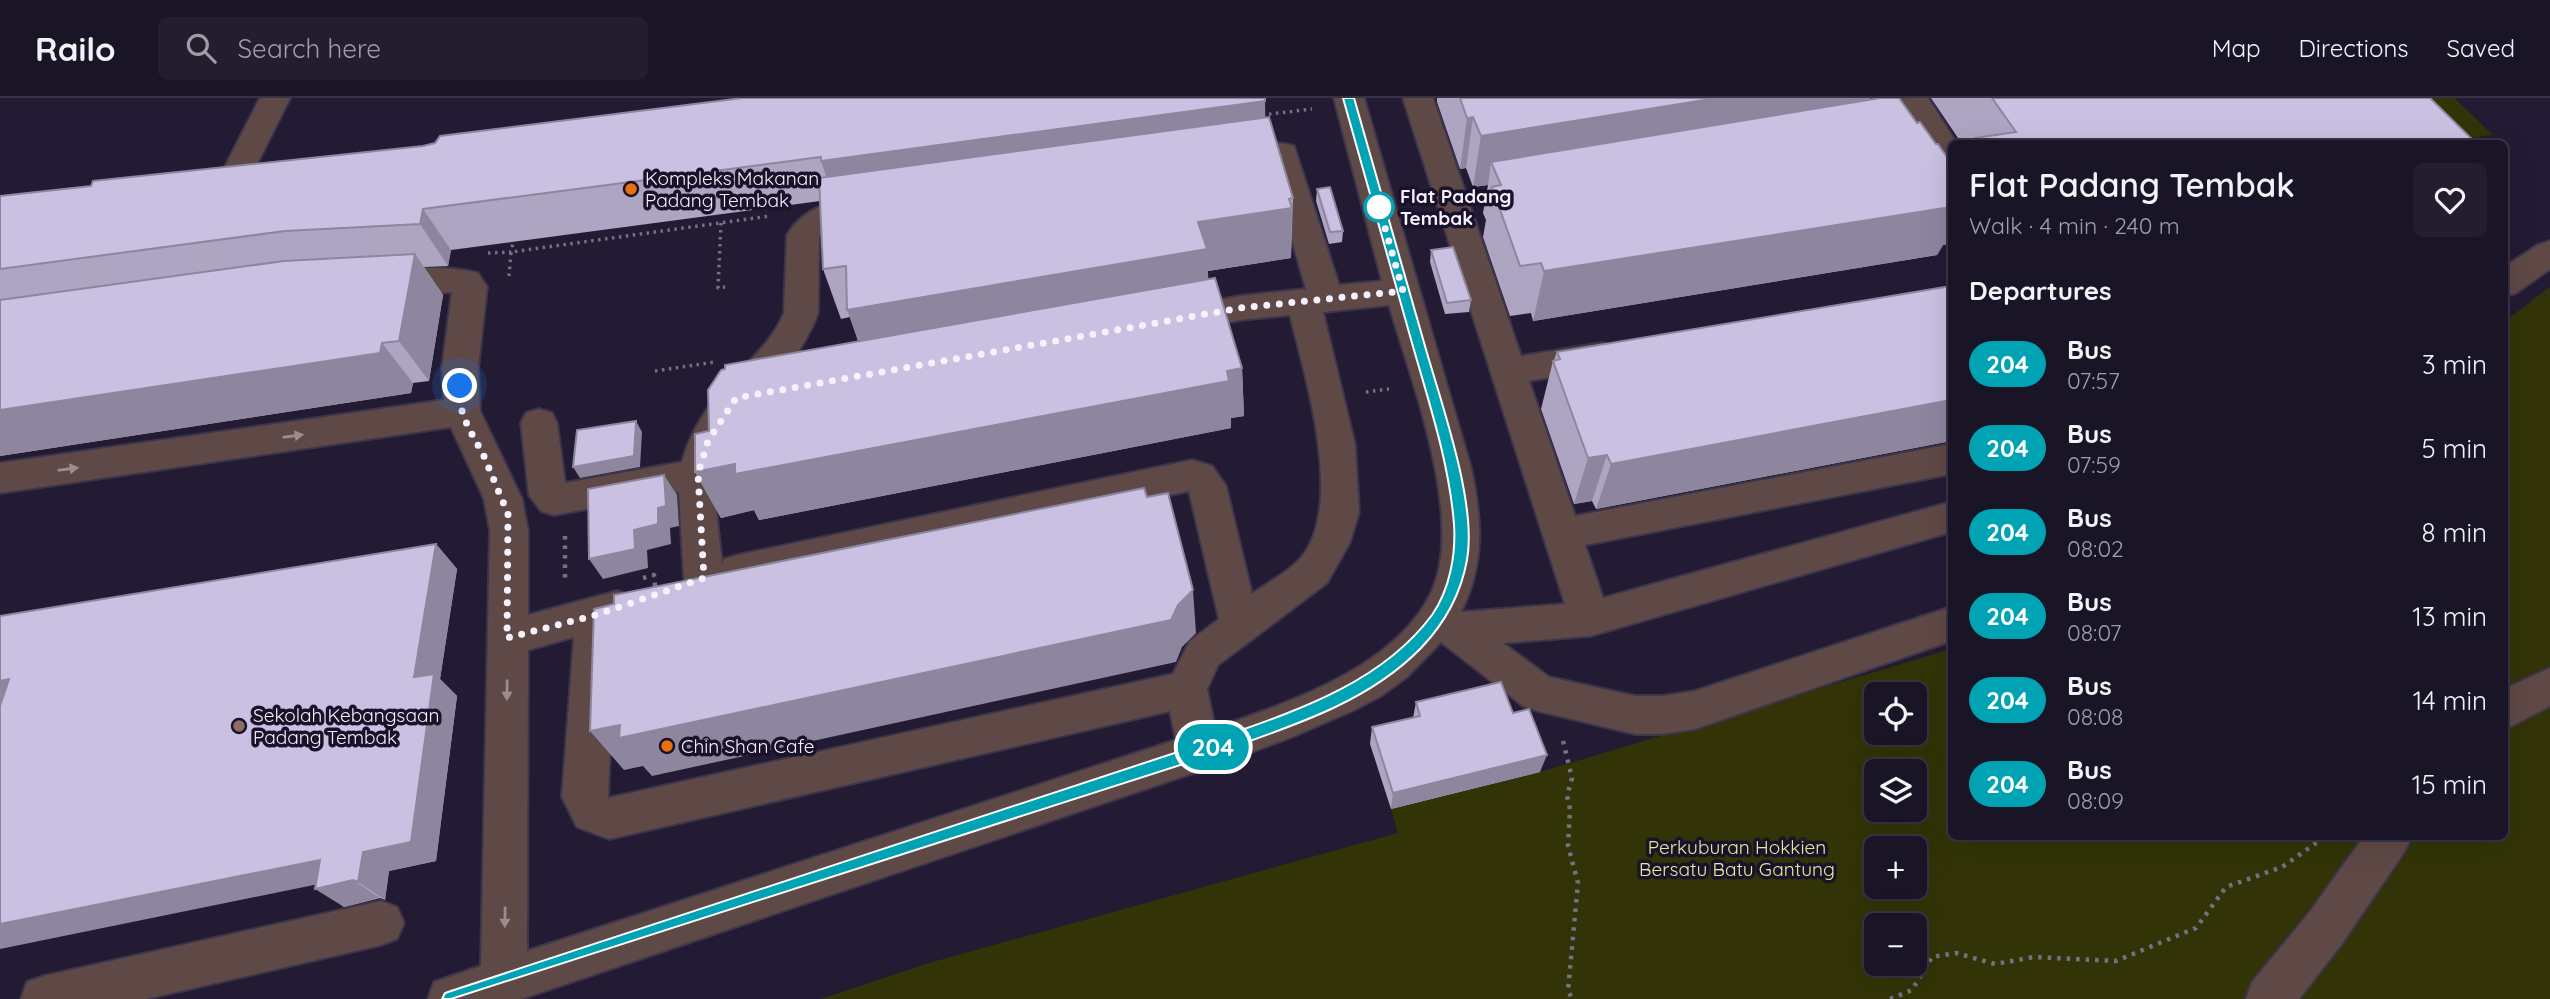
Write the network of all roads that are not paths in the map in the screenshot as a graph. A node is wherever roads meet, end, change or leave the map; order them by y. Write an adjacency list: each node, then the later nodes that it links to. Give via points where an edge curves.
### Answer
1 (275, 98): 7 (street)
2 (1418, 98): 16 (street, via 1467,201)
3 (1913, 98): 5 (street)
4 (1349, 101): 12 (street)
5 (1948, 153)
6 (1201, 164): 13 (street, via 1283,153)
7 (227, 197)
8 (901, 205): 18 (street, via 832,214 807,228 798,323 772,363)
9 (2550, 253): 10 (street)
10 (2508, 281)
11 (345, 286): 19 (street, via 469,283 460,368)
12 (1403, 291): 13 (street); 29 (street, via 1450,455 1461,525)
13 (1315, 299): 14 (street); 30 (street, via 1337,444 1340,512 1331,542 1312,571)
14 (1145, 325)
15 (1629, 352): 16 (street)
16 (1508, 371): 25 (street)
17 (791, 388): 18 (street)
18 (736, 398): 22 (street, via 708,441)
19 (462, 411): 23 (street, one-way to 19); 32 (street, via 508,514)
20 (539, 423): 22 (street, via 548,495 554,500)
21 (1948, 460): 25 (street)
22 (698, 474): 26 (street)
23 (0, 478)
24 (1948, 518): 28 (street)
25 (1562, 534): 28 (street)
26 (704, 578): 27 (street); 30 (street, via 1192,475 1207,486)
27 (596, 615): 32 (street); 34 (street, via 584,797 587,809 596,817 609,819)
28 (1590, 619): 29 (street)
29 (1448, 624): 31 (street, via 1538,693 1635,715 1695,710); 36 (street, via 1386,669 1316,710)
30 (1240, 625): 34 (street, via 1204,653)
31 (1948, 625)
32 (507, 638): 39 (street, one-way to 39)
33 (2550, 686): 35 (street)
34 (1186, 689): 36 (street)
35 (2508, 709)
36 (1208, 749): 39 (street)
37 (2387, 840): 42 (street)
38 (381, 923): 40 (street)
39 (504, 981): 41 (street)
40 (44, 999)
41 (451, 999)
42 (2269, 999)

